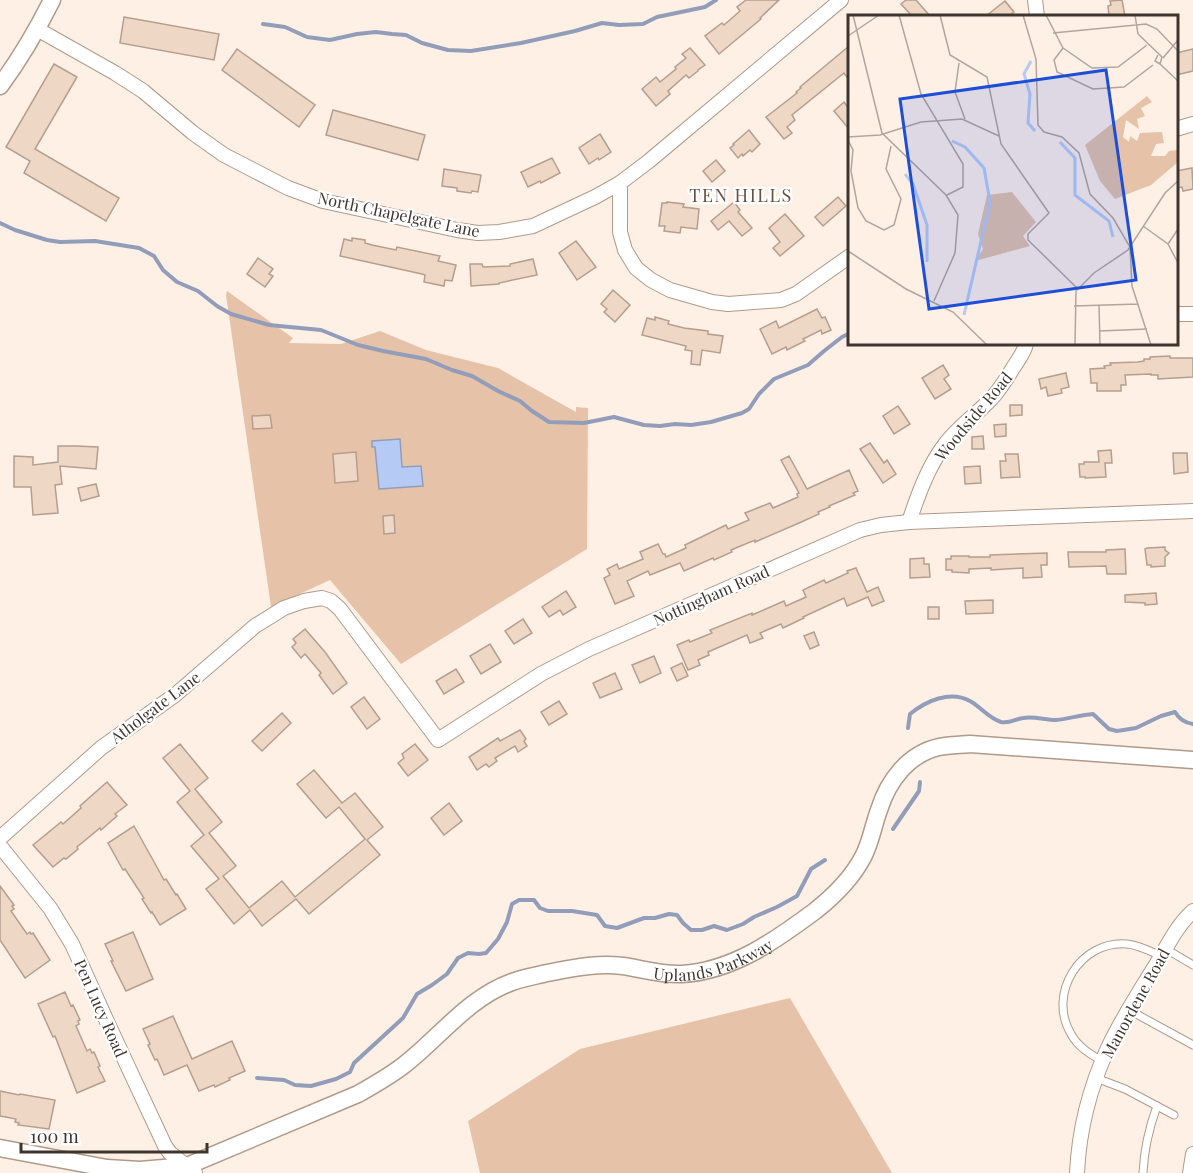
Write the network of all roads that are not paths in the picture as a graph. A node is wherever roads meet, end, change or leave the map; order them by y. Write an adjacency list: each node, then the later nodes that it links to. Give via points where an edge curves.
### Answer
1 (52, 0): 5 (street)
2 (841, 0): 9 (street, North Chapelgate Lane)
3 (1035, 0): 4 (street)
4 (1037, 15)
5 (37, 29): 6 (street); 9 (street, North Chapelgate Lane, via 142,91 224,155 323,201 457,230 499,232 532,226)
6 (0, 86)
7 (1193, 124): 8 (street)
8 (1178, 128)
9 (620, 183): 10 (street, via 620,232 625,250 636,268 670,290 728,304 781,300 796,294)
10 (848, 257)
11 (1029, 346): 13 (street, Woodside Road, via 992,398 945,443)
12 (1193, 511): 13 (street, Nottingham Road)
13 (909, 522): 14 (street, Nottingham Road, via 860,530 590,649 541,674 438,741 340,609)
14 (322, 598): 16 (street, Atholgate Lane, via 284,608 255,626 175,695 101,748)
15 (1193, 760): 29 (street, Uplands Parkway, via 970,744 936,748 907,763 885,791 870,842 848,879 816,910 752,954 682,974 586,965 511,982 475,1002 381,1081)
16 (0, 838)
17 (0, 846): 29 (street, Pen Lucy Road, via 50,908 72,944 165,1146)
18 (1193, 911): 19 (street, Manordene Road)
19 (1164, 953): 20 (lane); 21 (street, Manordene Road); 23 (lane, via 1115,944 1084,957 1070,975 1063,1001 1066,1024 1076,1041)
20 (1193, 965)
21 (1129, 1010): 22 (lane); 23 (street, Manordene Road)
22 (1193, 1045)
23 (1102, 1061): 24 (street, Manordene Road)
24 (1096, 1078): 25 (lane); 30 (street, Manordene Road, via 1084,1121)
25 (1157, 1106): 26 (lane); 31 (lane, via 1144,1153)
26 (1174, 1115)
27 (0, 1148): 29 (street, Uplands Parkway, via 107,1168)
28 (1193, 1154): 32 (street)
29 (191, 1169)
30 (1077, 1173)
31 (1143, 1173)
32 (1190, 1173)

